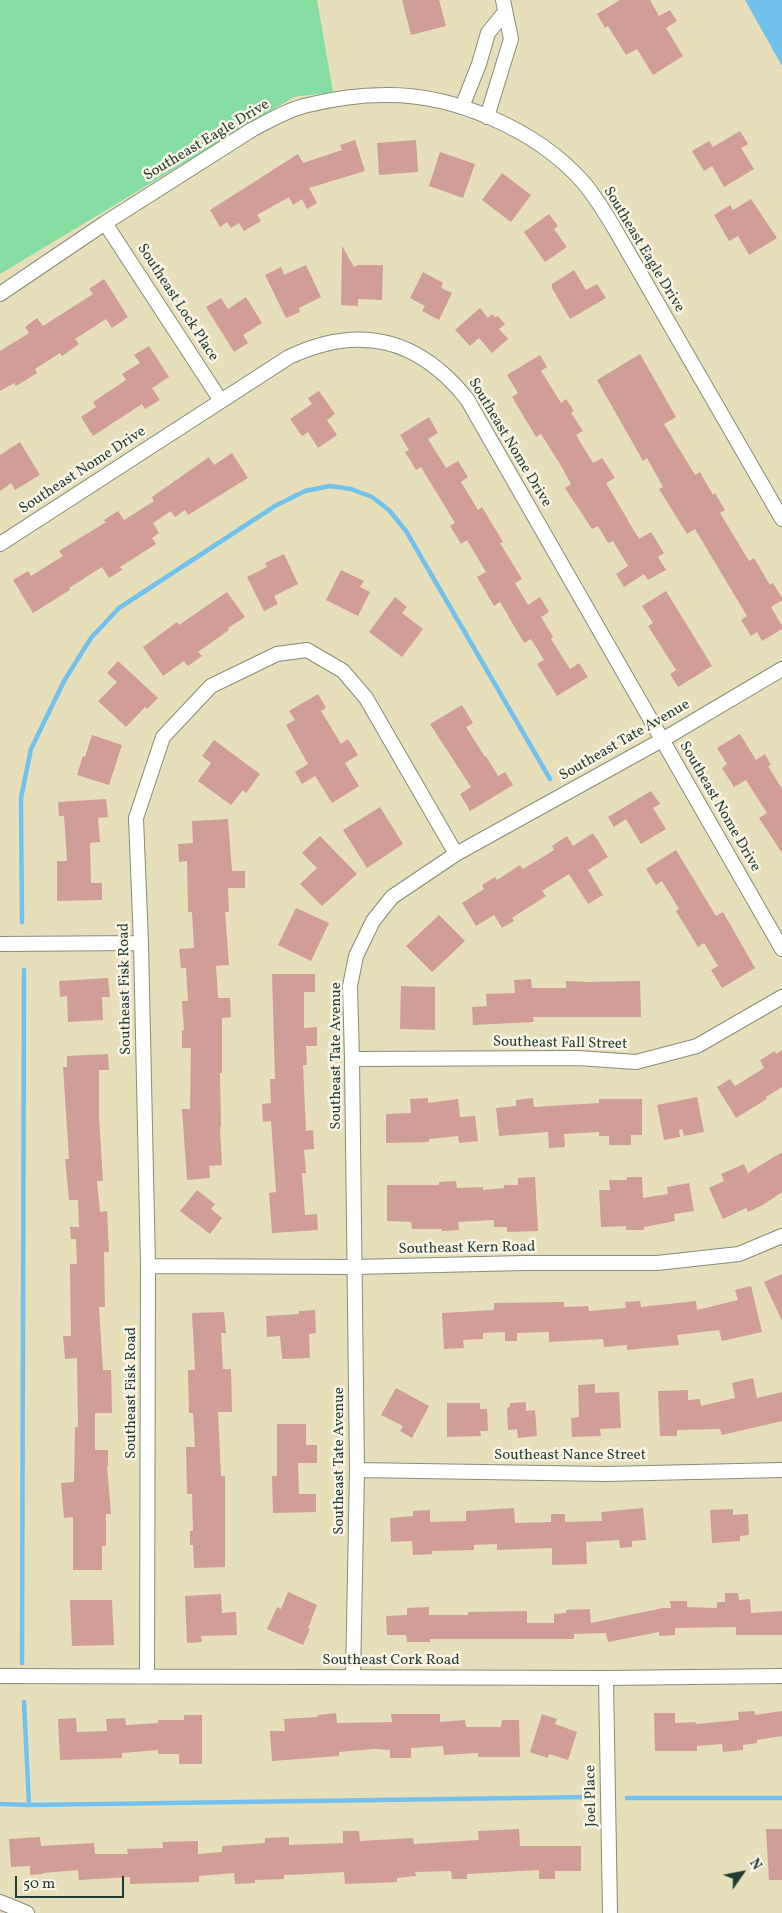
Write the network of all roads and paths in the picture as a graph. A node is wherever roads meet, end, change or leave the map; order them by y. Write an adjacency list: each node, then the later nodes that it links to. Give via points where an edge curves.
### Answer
1 (504, 6): 2 (street, via 488,33); 3 (street, via 511,39)
2 (482, 56): 3 (street); 4 (street)
3 (504, 63): 5 (street)
4 (462, 107): 5 (street, Southeast Eagle Drive); 6 (street, Southeast Eagle Drive, via 385,94 307,105 253,129)
5 (487, 116): 9 (street, Southeast Eagle Drive, via 509,126 566,165 600,205)
6 (106, 223): 7 (street, Southeast Eagle Drive); 8 (street, Southeast Lock Place)
7 (0, 294)
8 (221, 401): 10 (street, Southeast Nome Drive); 12 (street, Southeast Nome Drive, via 289,356 326,343 350,339 403,348 441,370 467,398)
9 (782, 519)
10 (0, 544)
11 (782, 669): 12 (street, Southeast Tate Avenue)
12 (662, 740): 13 (street, Southeast Tate Avenue); 16 (street, Southeast Nome Drive)
13 (456, 854): 14 (street, Southeast Fisk Road, via 366,698 343,671 307,650 277,654 211,686 163,737 136,818); 18 (street, Southeast Tate Avenue, via 392,897 373,921 356,956 350,986)
14 (141, 943): 15 (street); 20 (street, Southeast Fisk Road)
15 (0, 944)
16 (782, 949)
17 (782, 997): 18 (street, Southeast Fall Street, via 697,1046 636,1062 578,1058)
18 (352, 1059): 21 (street, Southeast Tate Avenue)
19 (782, 1236): 21 (street, Southeast Kern Road, via 739,1254 657,1263)
20 (148, 1266): 21 (street, Southeast Kern Road); 25 (street, Southeast Fisk Road)
21 (354, 1268): 22 (street, Southeast Tate Avenue)
22 (357, 1470): 23 (street, Southeast Nance Street, via 606,1474); 27 (street, Southeast Tate Avenue)
23 (782, 1470)
24 (0, 1676): 25 (street, Southeast Cork Road)
25 (147, 1676): 27 (street, Southeast Cork Road)
26 (782, 1676): 28 (street, Southeast Cork Road)
27 (353, 1677): 28 (street, Southeast Cork Road)
28 (606, 1678): 31 (street, Joel Place)
29 (0, 1902): 30 (street)
30 (27, 1913)
31 (610, 1913)

